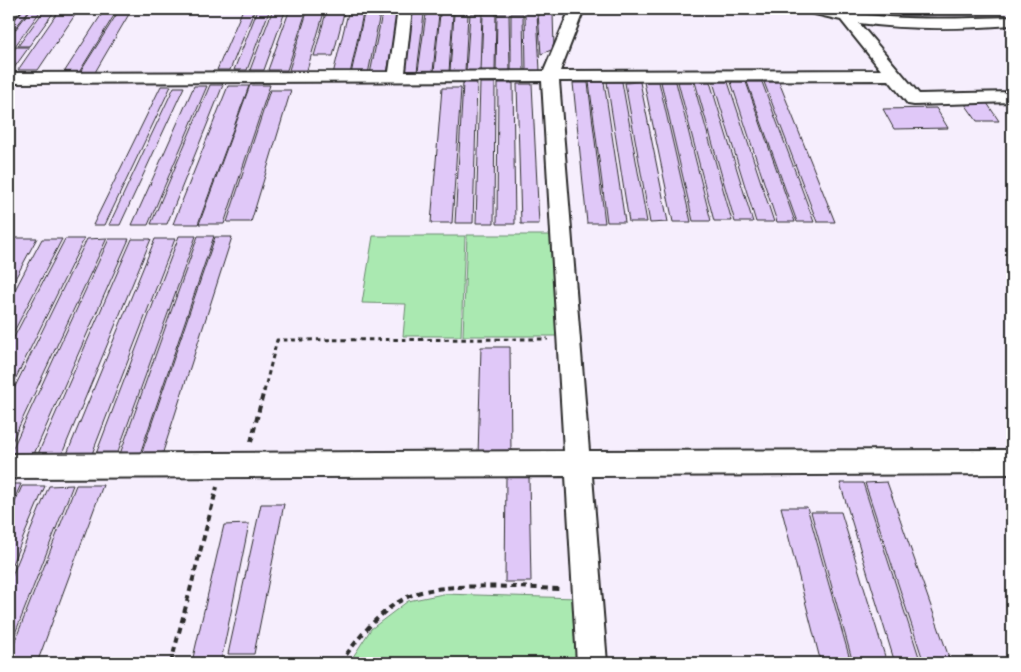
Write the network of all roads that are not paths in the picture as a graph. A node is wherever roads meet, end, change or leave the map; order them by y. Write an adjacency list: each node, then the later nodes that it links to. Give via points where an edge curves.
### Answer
1 (405, 9): 7 (street)
2 (577, 9): 8 (street)
3 (811, 9): 4 (street)
4 (846, 17): 5 (street, via 910,24); 6 (street)
5 (1012, 21)
6 (892, 75): 8 (street); 10 (street, via 914,100)
7 (396, 77): 8 (street); 9 (street)
8 (550, 77): 12 (street)
9 (9, 78)
10 (1012, 97)
11 (1012, 462): 12 (street)
12 (579, 464): 13 (street); 14 (street)
13 (9, 466)
14 (592, 663)

